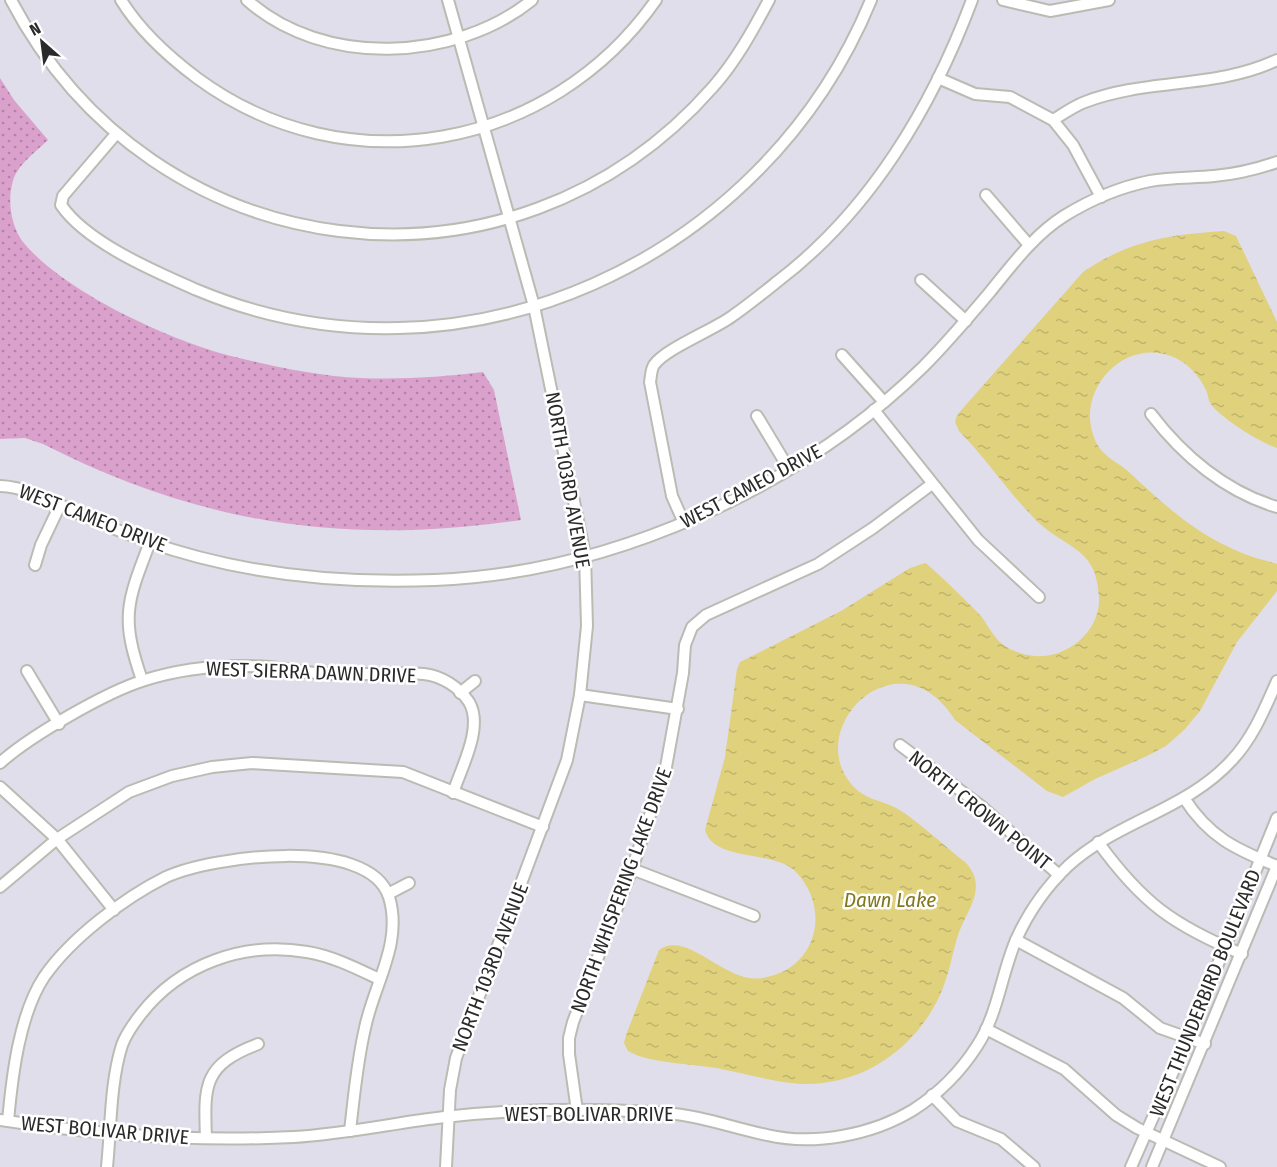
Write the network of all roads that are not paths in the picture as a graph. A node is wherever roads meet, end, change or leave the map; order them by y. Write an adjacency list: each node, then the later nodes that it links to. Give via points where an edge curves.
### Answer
1 (11, 0): 18 (street, via 53,67)
2 (121, 0): 17 (street, via 146,33 179,64 214,90 267,117 323,134 390,141)
3 (247, 0): 13 (street, via 262,14 336,43 400,48)
4 (448, 0): 13 (street, NORTH 103RD AVENUE)
5 (532, 0): 13 (street, via 497,23)
6 (656, 0): 17 (street, via 622,41 578,82 530,110)
7 (769, 0): 23 (street, via 747,41 713,87 667,132 606,176 558,201)
8 (871, 0): 26 (street, via 844,57 817,101 745,186 701,223 657,252 597,283)
9 (972, 0): 15 (street)
10 (1003, 0): 12 (street, via 1050,11)
11 (1109, 0): 12 (street)
12 (1068, 4)
13 (458, 38): 17 (street, NORTH 103RD AVENUE)
14 (1277, 60): 16 (street, via 1254,71 1213,80 1115,93 1083,102)
15 (938, 78): 16 (street, via 975,94 1010,97); 38 (street, via 919,117 876,183 824,241 731,318 652,366 650,382 670,485)
16 (1053, 120): 22 (street, via 1073,145)
17 (485, 127): 23 (street, NORTH 103RD AVENUE)
18 (116, 134): 23 (street, via 182,180 226,202 290,223 380,235 458,229); 26 (street, via 63,195 61,205 112,246 210,295 299,319 379,327 473,321)
19 (1275, 163): 20 (street); 22 (street, WEST CAMEO DRIVE, via 1218,176 1148,182)
20 (1277, 175)
21 (986, 195): 24 (street)
22 (1101, 197): 24 (street, WEST CAMEO DRIVE, via 1061,218)
23 (511, 217): 26 (street, NORTH 103RD AVENUE)
24 (1029, 245): 27 (street, WEST CAMEO DRIVE)
25 (921, 280): 27 (street)
26 (534, 306): 40 (street, NORTH 103RD AVENUE)
27 (966, 321): 29 (street, WEST CAMEO DRIVE)
28 (842, 355): 29 (street)
29 (884, 402): 30 (street, WEST CAMEO DRIVE)
30 (874, 410): 33 (street, WEST CAMEO DRIVE); 34 (street)
31 (1151, 414): 37 (street, via 1176,444 1213,475 1259,502)
32 (757, 416): 33 (street)
33 (789, 469): 38 (street, WEST CAMEO DRIVE)
34 (932, 484): 42 (street, via 978,540); 49 (street, NORTH WHISPERING LAKE DRIVE, via 818,564 716,610 692,627 685,645)
35 (0, 486): 36 (street, WEST CAMEO DRIVE, via 22,488)
36 (60, 505): 39 (street, WEST CAMEO DRIVE); 41 (street, via 40,545)
37 (1277, 507)
38 (684, 524): 40 (street, WEST CAMEO DRIVE)
39 (150, 542): 40 (street, WEST CAMEO DRIVE, via 262,571 356,580 471,577); 44 (street, via 129,596 131,648)
40 (585, 555): 48 (street, NORTH 103RD AVENUE, via 587,626)
41 (35, 566)
42 (1039, 597)
43 (27, 671): 50 (street)
44 (142, 680): 47 (street, WEST SIERRA DAWN DRIVE, via 220,666 268,667 330,674 425,674 451,683); 50 (street, WEST SIERRA DAWN DRIVE)
45 (475, 681): 47 (street)
46 (1277, 681): 55 (street, WEST BOLIVAR DRIVE, via 1254,729 1232,761)
47 (460, 693): 54 (street, WEST SIERRA DAWN DRIVE, via 475,717)
48 (580, 695): 49 (street); 57 (street, NORTH 103RD AVENUE, via 567,760)
49 (678, 709): 62 (street, NORTH WHISPERING LAKE DRIVE, via 666,767)
50 (59, 724): 52 (street, WEST SIERRA DAWN DRIVE, via 17,748)
51 (900, 745): 63 (street, NORTH CROWN POINT, via 981,806)
52 (0, 764)
53 (0, 787): 58 (street)
54 (453, 793): 57 (street); 58 (street, via 403,772 252,763 212,767 129,792)
55 (1184, 798): 59 (street, WEST BOLIVAR DRIVE); 60 (street, via 1217,837)
56 (1277, 818): 60 (street, WEST THUNDERBIRD BOULEVARD)
57 (543, 827): 79 (street, NORTH 103RD AVENUE, via 468,1019 456,1058)
58 (57, 839): 65 (street); 67 (street)
59 (1098, 842): 63 (street, WEST BOLIVAR DRIVE); 70 (street, via 1155,909)
60 (1260, 860): 61 (street); 70 (street, WEST THUNDERBIRD BOULEVARD)
61 (1277, 866): 71 (street, WEST THUNDERBIRD BOULEVARD)
62 (632, 869): 68 (street); 78 (street, NORTH WHISPERING LAKE DRIVE, via 569,1038)
63 (1059, 875): 69 (street, WEST BOLIVAR DRIVE)
64 (409, 883): 66 (street)
65 (0, 887)
66 (388, 894): 67 (street, via 363,869 343,862 288,856 235,858 167,877); 72 (street, via 395,921 392,944)
67 (114, 910): 80 (street, via 87,931 44,978 14,1061)
68 (754, 916)
69 (1016, 940): 73 (street, WEST BOLIVAR DRIVE); 74 (street, via 1123,998 1160,1028)
70 (1224, 947): 71 (street); 74 (street, WEST THUNDERBIRD BOULEVARD)
71 (1242, 954): 76 (street, WEST THUNDERBIRD BOULEVARD)
72 (379, 979): 81 (street, via 357,1065); 82 (street, via 326,957 272,949 246,951 187,972 156,995 122,1044)
73 (986, 1029): 77 (street, WEST BOLIVAR DRIVE, via 964,1064); 83 (street, via 1064,1069 1116,1115)
74 (1188, 1038): 76 (street); 83 (street, WEST THUNDERBIRD BOULEVARD)
75 (258, 1044): 84 (street, via 236,1053 217,1069 204,1094)
76 (1204, 1044): 85 (street, WEST THUNDERBIRD BOULEVARD)
77 (932, 1095): 78 (street, WEST BOLIVAR DRIVE, via 913,1110 864,1131 806,1139 772,1137 681,1114); 88 (street, via 957,1120 1001,1139)
78 (577, 1110): 79 (street, WEST BOLIVAR DRIVE)
79 (447, 1117): 81 (street, WEST BOLIVAR DRIVE); 87 (street, NORTH 103RD AVENUE)
80 (4, 1120): 82 (street, WEST BOLIVAR DRIVE)
81 (350, 1131): 84 (street, WEST BOLIVAR DRIVE, via 295,1137)
82 (110, 1133): 84 (street, WEST BOLIVAR DRIVE); 86 (street)
83 (1147, 1133): 85 (street); 89 (street, WEST THUNDERBIRD BOULEVARD)
84 (206, 1138)
85 (1163, 1142): 90 (street, WEST THUNDERBIRD BOULEVARD); 91 (street)
86 (107, 1167)
87 (446, 1167)
88 (1034, 1167)
89 (1131, 1167)
90 (1152, 1167)
91 (1220, 1167)

